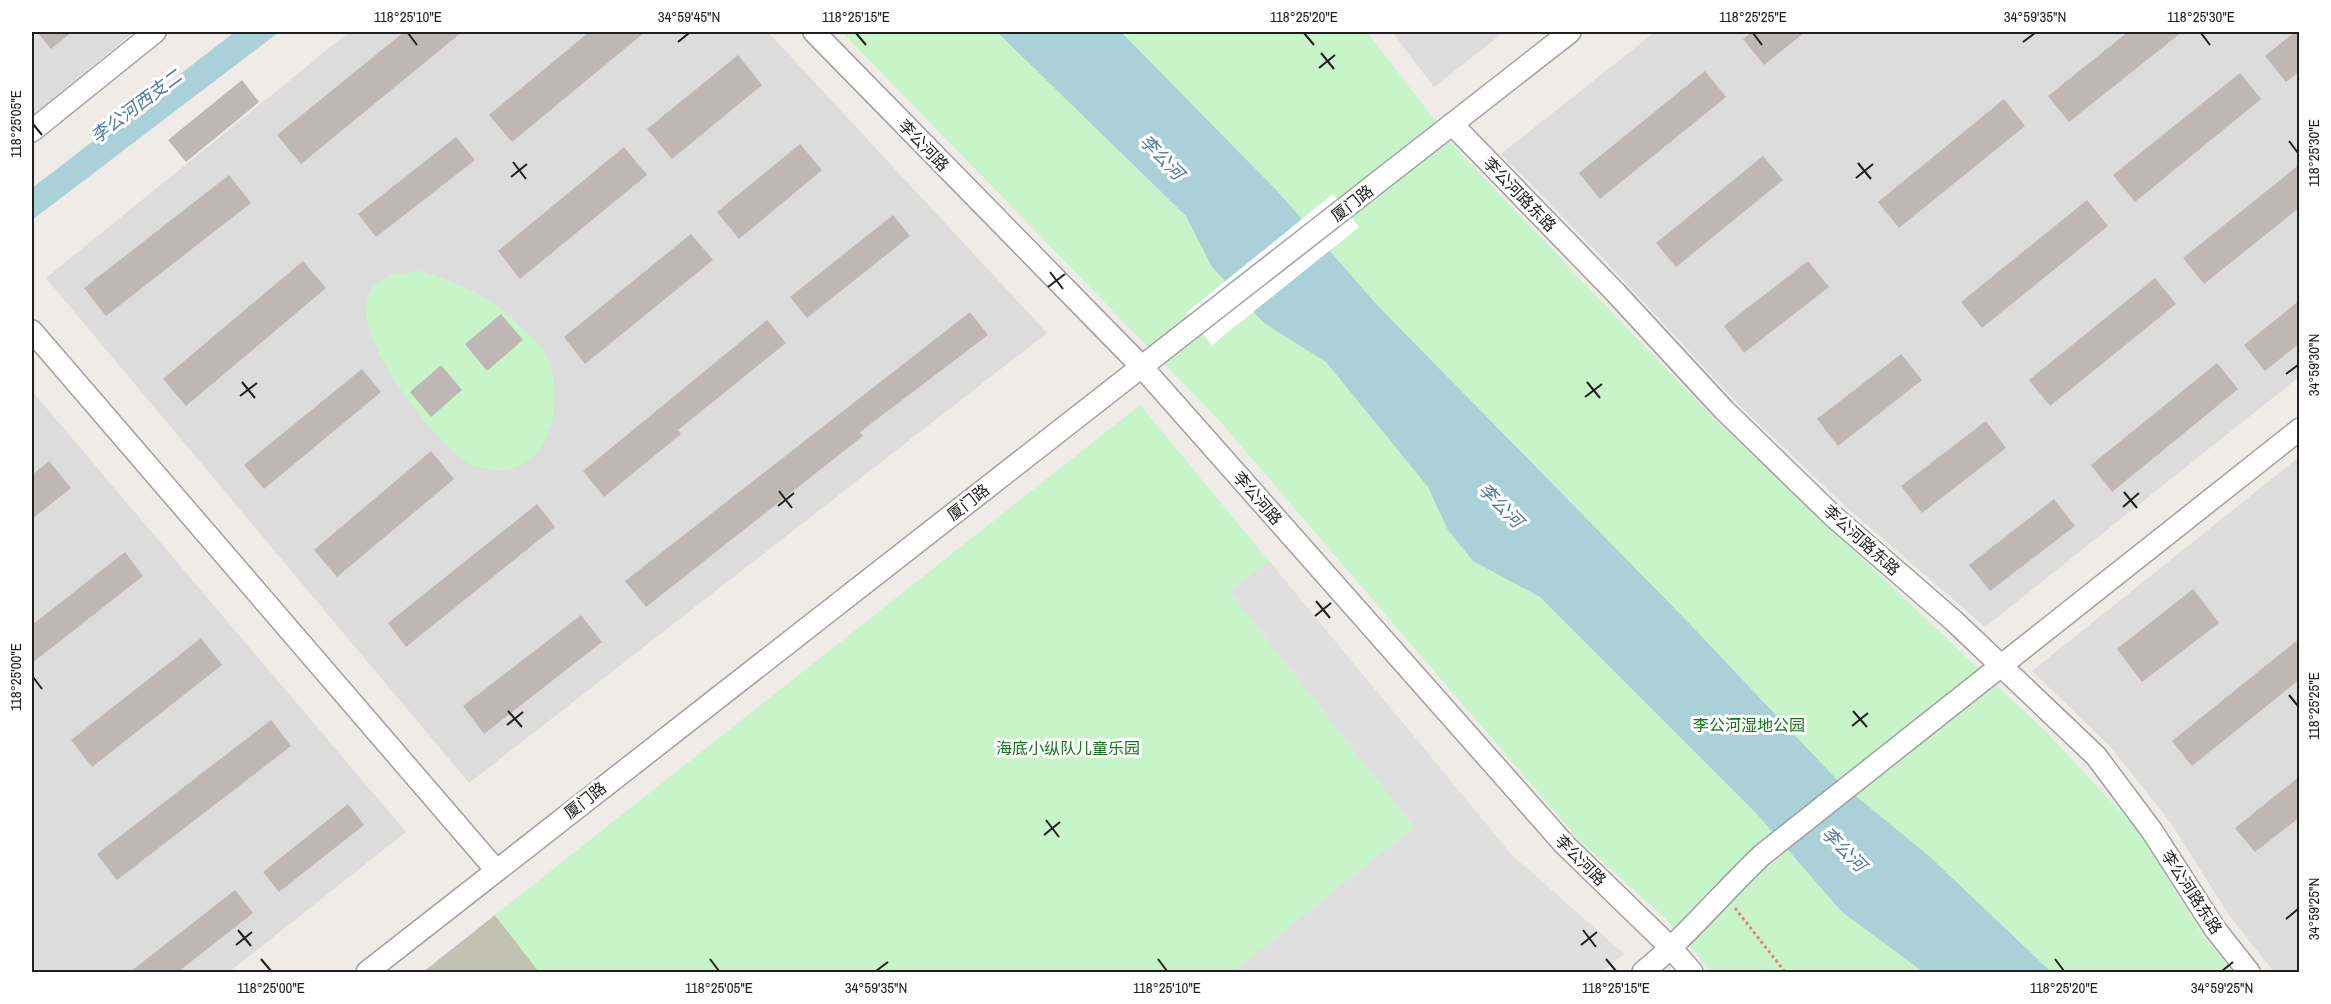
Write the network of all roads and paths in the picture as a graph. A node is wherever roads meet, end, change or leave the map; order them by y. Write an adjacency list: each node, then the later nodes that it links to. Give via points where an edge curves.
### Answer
1 (155, 32): 5 (street)
2 (814, 32): 7 (street, 李公河路)
3 (1570, 32): 4 (street, 厦门路)
4 (1452, 124): 7 (street, 厦门路); 9 (street, 李公河路东路, via 1724,410 1833,516)
5 (32, 131)
6 (32, 331): 10 (street)
7 (1142, 367): 10 (street, 厦门路); 12 (street, 李公河路, via 1565,845)
8 (2300, 429): 9 (street)
9 (2001, 666): 11 (street, via 1857,777); 17 (street, 李公河路东路, via 2096,756)
10 (496, 870): 13 (street, 厦门路)
11 (1723, 892): 12 (street); 16 (path)
12 (1672, 949): 14 (street); 15 (street, 李公河路)
13 (367, 972)
14 (1643, 972)
15 (1692, 972)
16 (1785, 972)
17 (2249, 972)

